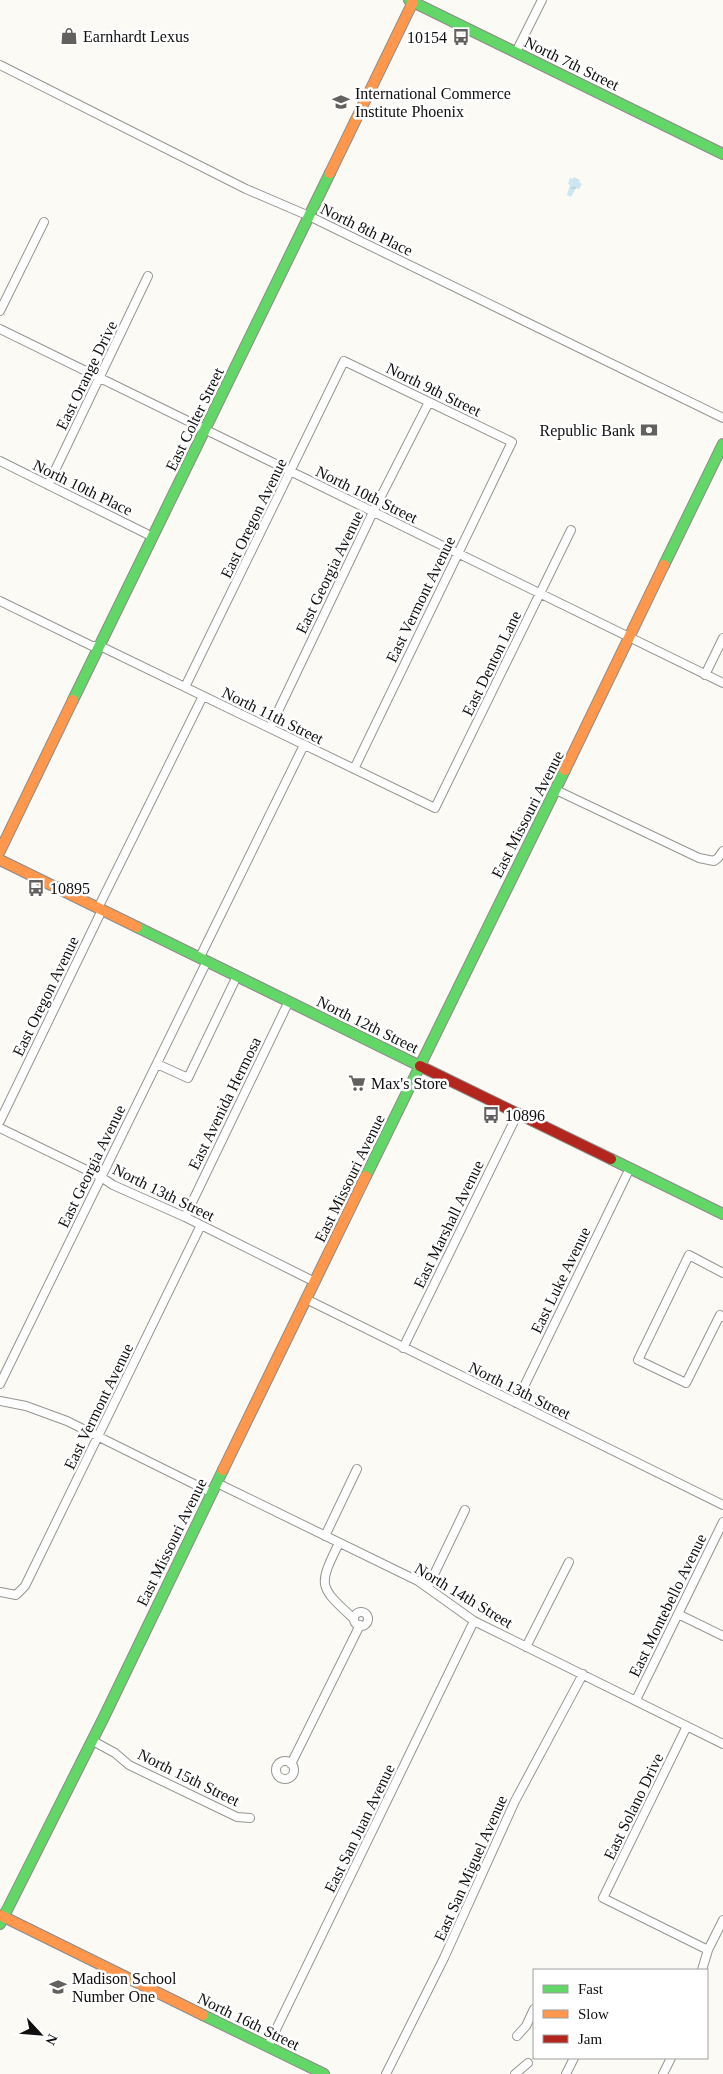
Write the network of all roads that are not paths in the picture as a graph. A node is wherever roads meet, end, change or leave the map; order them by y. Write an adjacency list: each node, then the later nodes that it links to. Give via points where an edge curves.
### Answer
1 (542, 0): 3 (street)
2 (412, 1): 3 (main road, North 7th Street); 6 (main road, East Colter Street)
3 (516, 52): 5 (main road, North 7th Street)
4 (0, 65): 6 (street, North 8th Place, via 246,189)
5 (723, 154)
6 (309, 216): 14 (street, North 8th Place); 15 (main road, East Colter Street)
7 (44, 222): 9 (street)
8 (148, 276): 12 (street, East Orange Drive)
9 (0, 311)
10 (0, 329): 12 (street, North 10th Street)
11 (344, 361): 13 (street, North 9th Street); 19 (street, East Oregon Avenue)
12 (100, 378): 15 (street, North 10th Street); 20 (street, East Orange Drive)
13 (429, 402): 16 (street, North 9th Street); 21 (street, East Georgia Avenue)
14 (723, 418)
15 (205, 431): 19 (street, North 10th Street); 23 (main road, East Colter Street)
16 (512, 442): 24 (street, East Vermont Avenue)
17 (723, 444): 27 (main road, East Missouri Avenue)
18 (0, 462): 20 (street, North 10th Place)
19 (291, 472): 21 (street, North 10th Street); 32 (street, East Oregon Avenue)
20 (48, 485): 23 (street, North 10th Place)
21 (373, 512): 24 (street, North 10th Street); 34 (street, East Georgia Avenue)
22 (571, 530): 25 (street, East Denton Lane)
23 (153, 537): 29 (main road, East Colter Street)
24 (457, 553): 25 (street, North 10th Street); 36 (street, East Vermont Avenue)
25 (540, 594): 27 (street, North 10th Street); 38 (street, East Denton Lane)
26 (0, 601): 29 (street, North 11th Street, via 92,646)
27 (629, 637): 30 (street, North 10th Street); 37 (main road, East Missouri Avenue)
28 (723, 638): 30 (street)
29 (100, 646): 32 (street, North 11th Street); 39 (main road, East Colter Street)
30 (705, 674): 31 (street, North 10th Street)
31 (723, 683)
32 (185, 687): 33 (street, North 11th Street)
33 (203, 696): 34 (street, North 11th Street); 42 (street, East Oregon Avenue)
34 (270, 728): 35 (street, North 11th Street)
35 (304, 745): 36 (street, North 11th Street); 43 (street, East Georgia Avenue)
36 (354, 769): 38 (street, North 11th Street)
37 (556, 790): 40 (street, via 699,858 714,861); 47 (main road, East Missouri Avenue)
38 (435, 808)
39 (0, 851)
40 (723, 851)
41 (0, 860): 42 (main road, North 12th Street)
42 (100, 909): 43 (main road, North 12th Street); 49 (street, East Oregon Avenue)
43 (203, 959): 44 (main road, North 12th Street); 46 (street, East Georgia Avenue)
44 (238, 976): 45 (main road, North 12th Street); 46 (street, via 188,1078)
45 (289, 1001): 47 (main road, North 12th Street); 54 (street, East Avenida Hermosa)
46 (157, 1064): 52 (street, East Georgia Avenue)
47 (420, 1066): 48 (main road, North 12th Street); 57 (main road, East Missouri Avenue)
48 (518, 1113): 51 (main road, North 12th Street); 60 (street, East Marshall Avenue)
49 (0, 1121)
50 (0, 1128): 52 (street, North 13th Street)
51 (630, 1168): 53 (main road, North 12th Street); 63 (street, East Luke Avenue)
52 (102, 1178): 54 (street, North 13th Street); 61 (street, East Georgia Avenue)
53 (723, 1214)
54 (184, 1218): 55 (street, North 13th Street)
55 (201, 1225): 57 (street, North 13th Street); 64 (street, East Vermont Avenue)
56 (723, 1273): 59 (street, via 689,1255 638,1360 686,1383 720,1315)
57 (315, 1282): 58 (main road, East Missouri Avenue)
58 (306, 1299): 60 (street, North 13th Street); 66 (main road, East Missouri Avenue)
59 (723, 1317)
60 (403, 1348): 63 (street, North 13th Street)
61 (0, 1384)
62 (0, 1400): 64 (street, North 14th Street, via 26,1406)
63 (516, 1403): 67 (street, North 13th Street)
64 (98, 1437): 66 (street, North 14th Street); 75 (street, East Vermont Avenue, via 25,1586 16,1595)
65 (357, 1469): 71 (street)
66 (214, 1488): 71 (street, North 14th Street); 85 (main road, East Missouri Avenue)
67 (723, 1505)
68 (465, 1510): 74 (street)
69 (723, 1522): 70 (street, East Montebello Avenue)
70 (721, 1531): 76 (street, East Montebello Avenue)
71 (325, 1536): 72 (street, North 14th Street)
72 (339, 1543): 74 (street, North 14th Street); 77 (street, via 325,1573 324,1583 334,1601)
73 (569, 1562): 81 (street)
74 (428, 1587): 78 (street, North 14th Street)
75 (0, 1592)
76 (678, 1614): 80 (street); 83 (street, East Montebello Avenue)
77 (354, 1619): 79 (street); 79 (street, via 359,1612 366,1613 367,1622)
78 (474, 1621): 81 (street, North 14th Street); 95 (street, East San Juan Avenue)
79 (360, 1626): 87 (street)
80 (723, 1636)
81 (526, 1647): 82 (street, North 14th Street)
82 (583, 1674): 83 (street, North 14th Street); 100 (street, East San Miguel Avenue, via 515,1801 444,1958)
83 (636, 1700): 84 (street, North 14th Street)
84 (687, 1726): 86 (street, North 14th Street); 91 (street, East Solano Drive, via 603,1898)
85 (93, 1741): 88 (street, North 15th Street, via 129,1765 237,1817); 89 (main road, East Missouri Avenue)
86 (723, 1744)
87 (291, 1764)
88 (250, 1818)
89 (1, 1918): 95 (main road, North 16th Street)
90 (723, 1920): 91 (street)
91 (708, 1950): 92 (street)
92 (702, 1969)
93 (533, 2011): 94 (street, via 526,2026)
94 (516, 2036)
95 (268, 2046): 99 (main road, North 16th Street)
96 (574, 2059): 102 (street)
97 (670, 2059): 103 (street)
98 (528, 2063): 101 (street)
99 (324, 2074)
100 (386, 2074)
101 (515, 2074)
102 (566, 2074)
103 (663, 2074)

